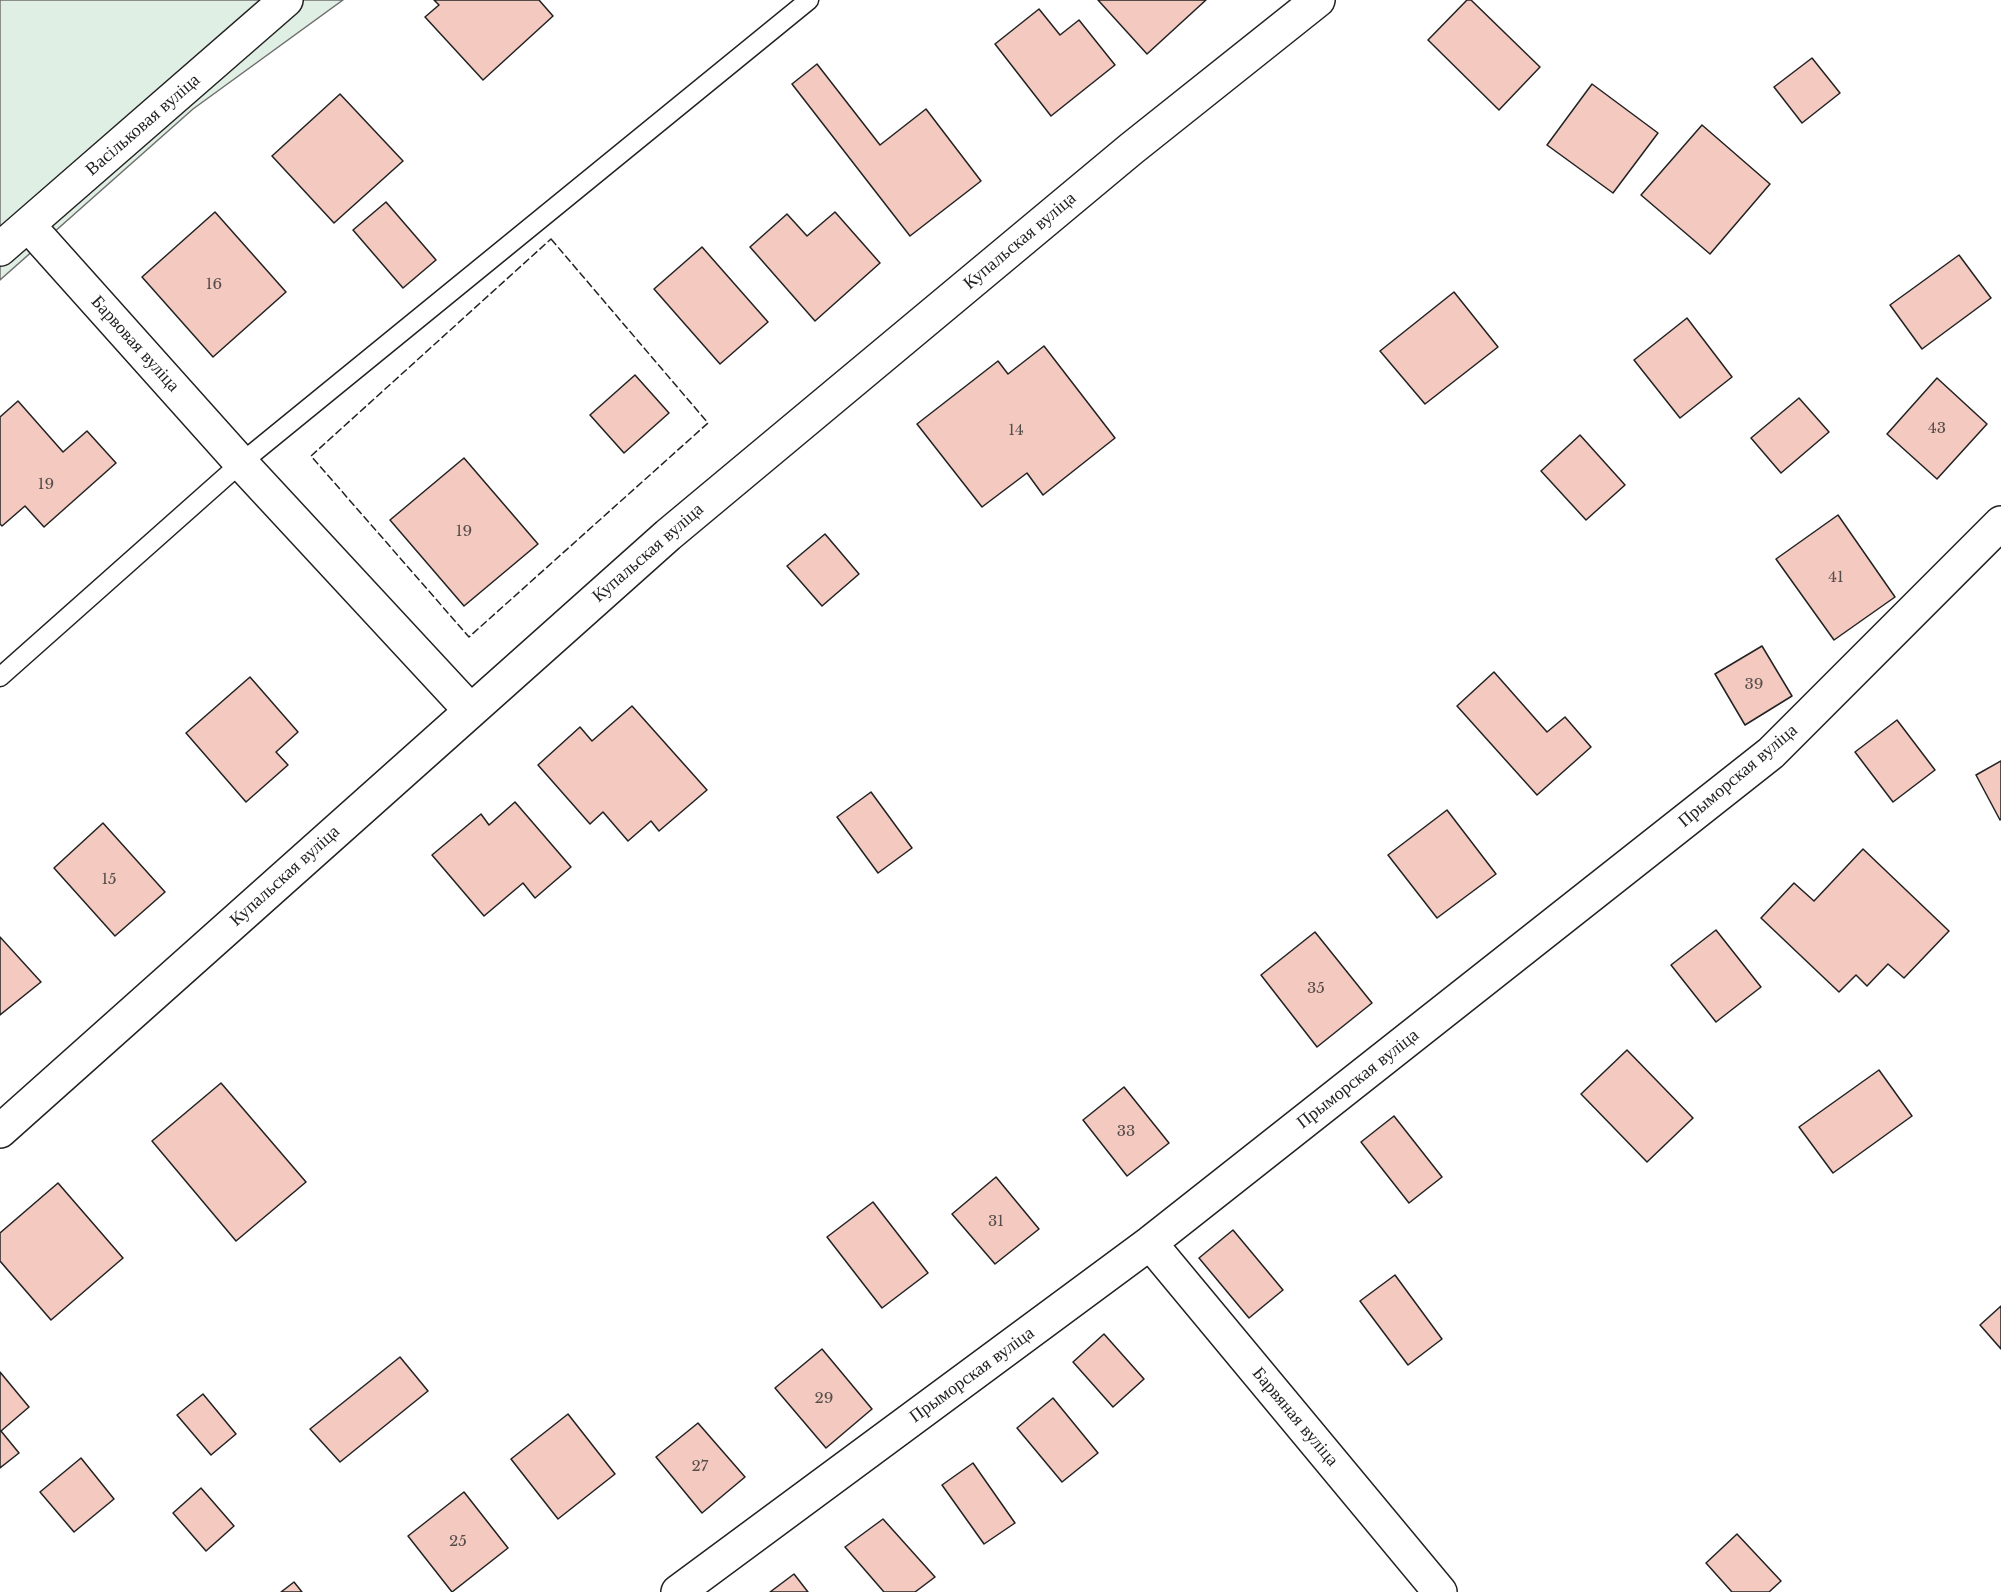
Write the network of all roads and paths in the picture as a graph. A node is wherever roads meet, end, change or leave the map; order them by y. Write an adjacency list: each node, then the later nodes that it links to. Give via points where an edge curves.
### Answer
1 (286, 0): 4 (street, Васільковая вуліца)
2 (809, 0): 6 (lane)
3 (1318, 0): 9 (street, Купальская вуліца, via 1131,149 677,527)
4 (28, 225): 5 (street, Васільковая вуліца); 6 (street, Барвовая вуліца)
5 (0, 249)
6 (241, 463): 8 (lane); 9 (street, Барвовая вуліца)
7 (2001, 523): 11 (street, Прыморская вуліца, via 1771,753)
8 (0, 677)
9 (470, 710): 10 (street, Купальская вуліца)
10 (0, 1131)
11 (1150, 1243): 12 (street, Прыморская вуліца); 13 (street, Барвяная вуліца)
12 (678, 1592)
13 (1440, 1592)

